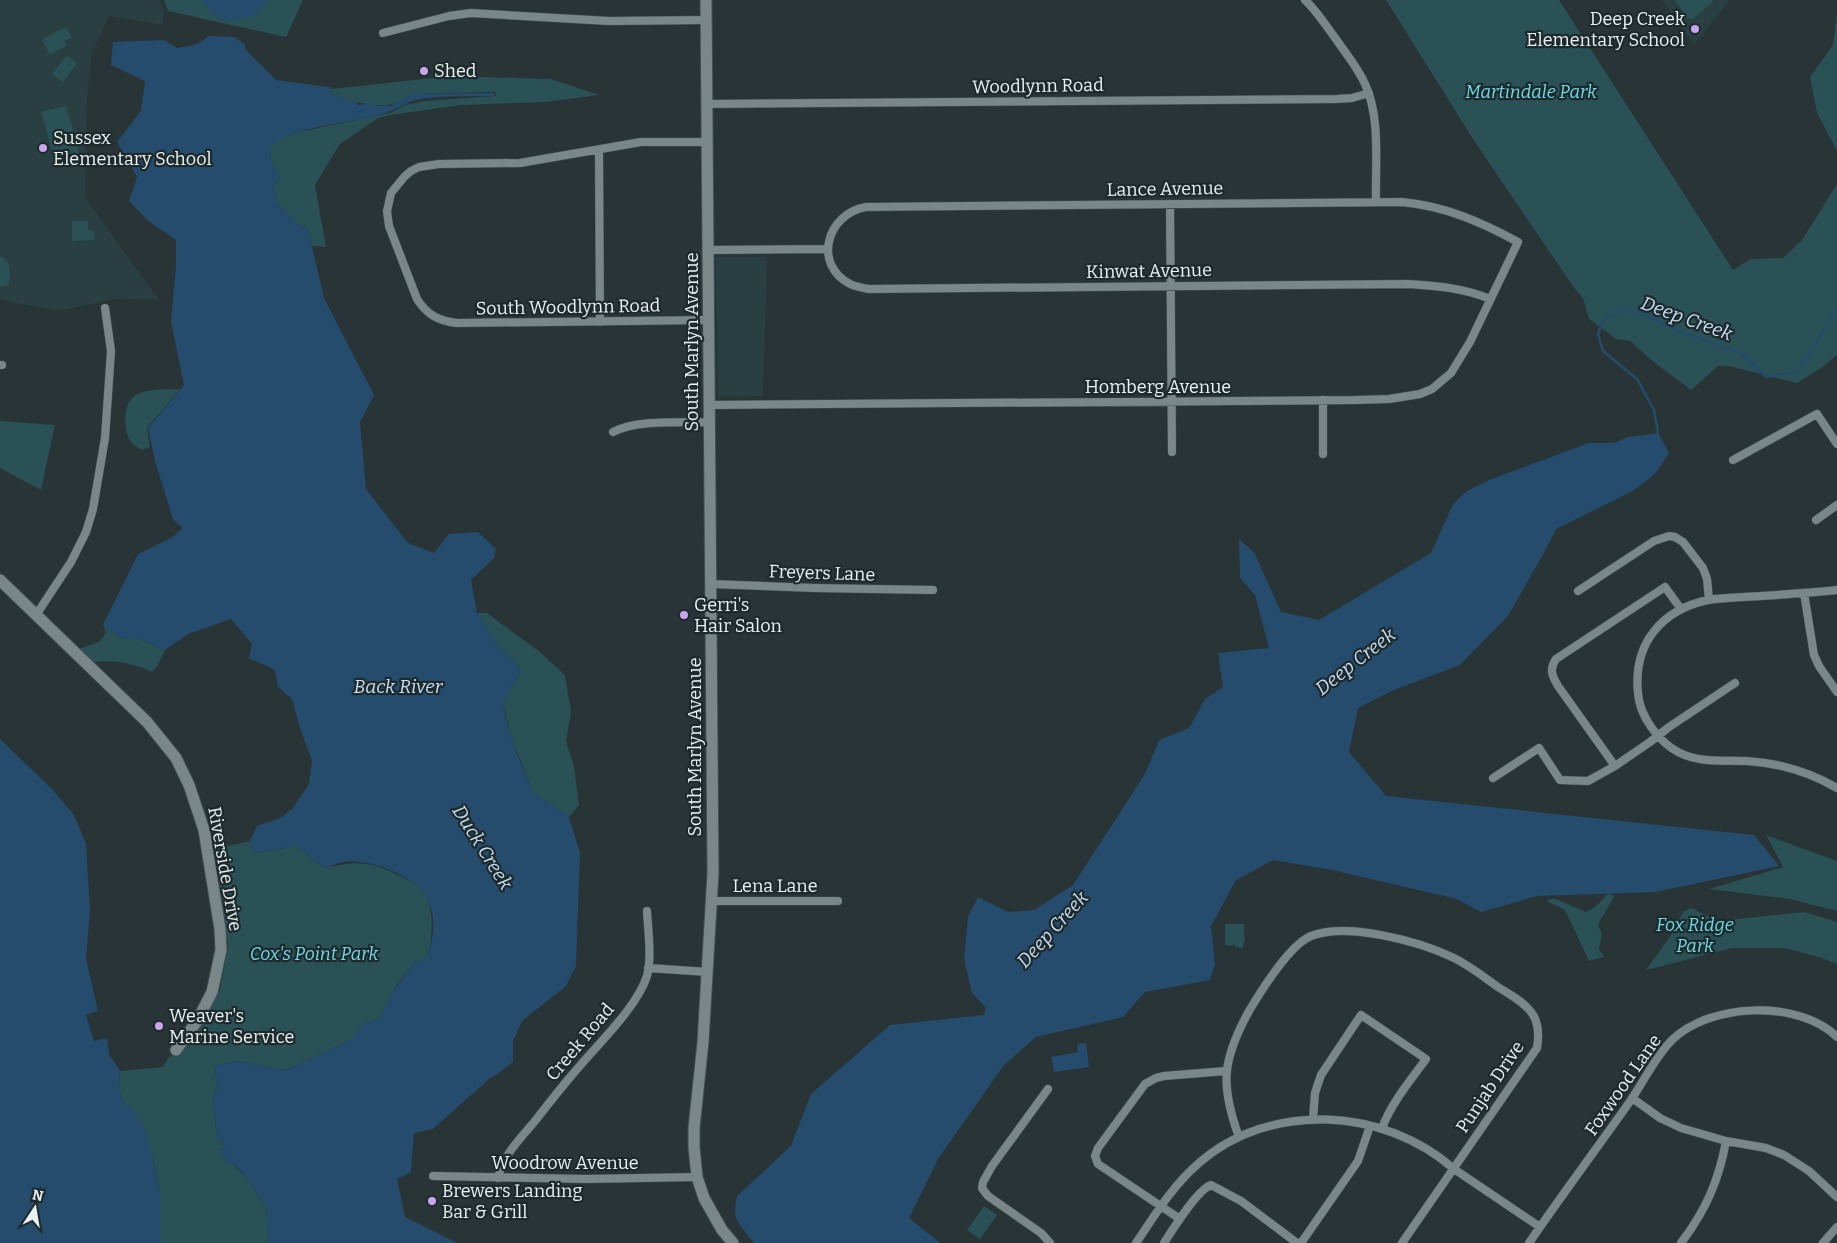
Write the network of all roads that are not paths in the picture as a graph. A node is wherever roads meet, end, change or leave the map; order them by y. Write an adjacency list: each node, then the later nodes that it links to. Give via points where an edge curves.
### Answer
1 (706, 0): 3 (street, South Marlyn Avenue)
2 (1305, 0): 5 (street, via 1347,55)
3 (706, 20): 4 (street, via 609,22 471,13); 6 (street, South Marlyn Avenue)
4 (383, 34)
5 (1369, 93): 6 (street, Woodlynn Road, via 1330,99); 9 (street, via 1375,127)
6 (707, 104): 7 (street, South Marlyn Avenue)
7 (707, 142): 8 (street, via 641,142); 12 (street, South Marlyn Avenue)
8 (599, 150): 18 (street); 18 (street, South Woodlynn Road, via 520,163 428,166 411,171 396,186 387,211 389,226 417,299 430,315 439,320 457,323)
9 (1376, 202): 10 (street, Lance Avenue); 11 (street, Lance Avenue, via 1418,204 1448,210)
10 (1170, 204): 13 (street, Lance Avenue, via 866,207 851,212 836,223); 14 (street)
11 (1518, 242): 15 (street, Homberg Avenue)
12 (709, 250): 13 (street); 17 (street, South Marlyn Avenue)
13 (828, 250): 14 (street, Kinwat Avenue, via 838,275 851,284 869,289)
14 (1171, 286): 15 (street, Kinwat Avenue, via 1409,284 1443,286); 20 (street)
15 (1490, 298): 19 (street, Homberg Avenue, via 1452,373 1432,389 1389,399)
16 (105, 308): 38 (street, via 110,351 105,438 93,509 71,562)
17 (708, 320): 18 (street, South Woodlynn Road); 21 (street, South Marlyn Avenue)
18 (600, 322)
19 (1323, 400): 20 (street, Homberg Avenue); 26 (street)
20 (1172, 402): 21 (street, Homberg Avenue); 25 (street)
21 (709, 405): 22 (street, South Marlyn Avenue)
22 (710, 422): 23 (street, via 636,424); 31 (street, South Marlyn Avenue)
23 (613, 432)
24 (1837, 444): 27 (street, via 1817,414)
25 (1172, 452)
26 (1323, 454)
27 (1733, 460)
28 (1837, 505): 29 (street)
29 (1816, 520)
30 (0, 580): 38 (street, Riverside Drive)
31 (711, 584): 32 (street, Freyers Lane); 46 (street, South Marlyn Avenue)
32 (933, 590)
33 (1837, 590): 35 (street)
34 (1578, 591): 36 (street, via 1654,541 1669,536 1683,542 1703,568)
35 (1804, 593): 36 (street); 40 (street, via 1814,655)
36 (1709, 600): 37 (street)
37 (1681, 608): 41 (street, via 1666,617 1651,635 1638,671 1641,707); 42 (street, via 1665,587 1552,664 1552,675 1558,686)
38 (36, 615): 51 (street, Riverside Drive, via 160,736 183,771 201,817 221,950 212,992 197,1021)
39 (1735, 683): 41 (street)
40 (1837, 692)
41 (1659, 736): 42 (street); 44 (street, via 1678,753 1689,757 1774,764 1819,777)
42 (1615, 766): 43 (street, via 1588,781 1560,780 1539,748)
43 (1493, 778)
44 (1837, 788)
45 (838, 901): 46 (street, Lena Lane)
46 (712, 902): 49 (street, South Marlyn Avenue)
47 (648, 911): 48 (street, Creek Road)
48 (648, 968): 49 (street); 63 (street, Creek Road, via 643,984 623,1016 506,1156)
49 (708, 972): 62 (street, South Marlyn Avenue, via 694,1128)
50 (1837, 1037): 54 (street, Foxwood Lane, via 1811,1019 1783,1012 1756,1010 1705,1020 1671,1041)
51 (176, 1050)
52 (1226, 1071): 58 (street, Punjab Drive, via 1229,1108); 60 (street, Punjab Drive, via 1238,1032 1252,1006 1288,955 1310,937 1340,930 1373,933 1453,958 1523,1003 1532,1012 1539,1037 1529,1061); 65 (street, via 1164,1076 1144,1084 1098,1148 1095,1156 1098,1164)
53 (1048, 1088): 70 (street, via 989,1171 982,1188)
54 (1632, 1098): 59 (street, via 1670,1124); 67 (street, Foxwood Lane)
55 (1313, 1119): 56 (street); 57 (street, via 1315,1093 1322,1075 1361,1015 1426,1059 1393,1106); 58 (street, via 1267,1126)
56 (1370, 1126): 57 (street); 74 (street, via 1358,1161)
57 (1382, 1128): 60 (street, via 1419,1144)
58 (1240, 1137): 65 (street, via 1200,1161)
59 (1726, 1140): 64 (street, via 1784,1155 1809,1170); 77 (street, via 1711,1196)
60 (1454, 1169): 67 (street); 75 (street, Punjab Drive)
61 (433, 1176): 63 (street, Woodrow Avenue)
62 (697, 1177): 63 (street, Woodrow Avenue); 69 (street, South Marlyn Avenue, via 711,1214)
63 (498, 1178)
64 (1837, 1196)
65 (1160, 1207): 66 (street); 71 (street)
66 (1180, 1219): 72 (street); 73 (street, via 1206,1187 1212,1185 1241,1201)
67 (1540, 1227): 76 (street, Foxwood Lane)
68 (1837, 1227): 78 (street)
69 (733, 1243)
70 (1050, 1243)
71 (1136, 1243)
72 (1164, 1243)
73 (1297, 1243)
74 (1301, 1243)
75 (1402, 1243)
76 (1529, 1243)
77 (1681, 1243)
78 (1823, 1243)

